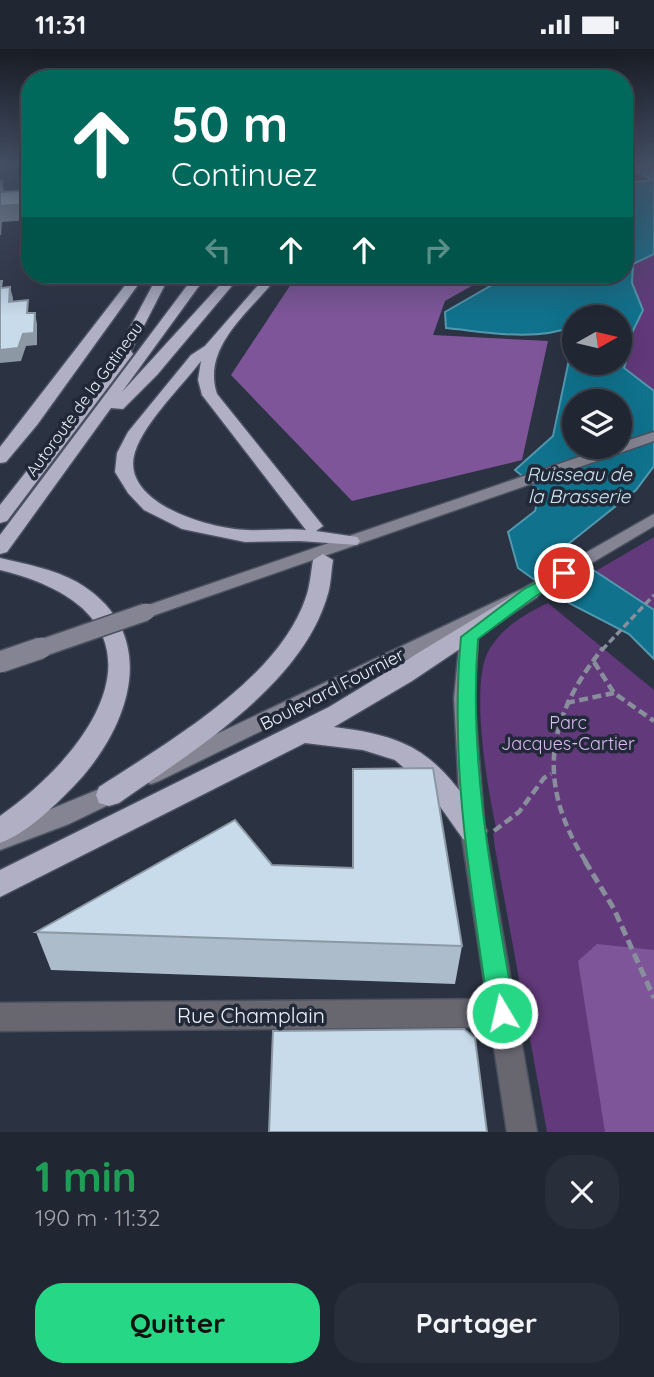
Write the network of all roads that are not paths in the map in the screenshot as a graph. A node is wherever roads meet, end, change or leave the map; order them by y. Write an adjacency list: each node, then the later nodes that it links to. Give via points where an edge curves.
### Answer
1 (132, 284): 10 (highway)
2 (149, 284): 10 (highway)
3 (159, 284): 12 (highway)
4 (180, 284): 12 (highway, Autoroute de la Gatineau)
5 (194, 284): 14 (highway, Autoroute de la Gatineau)
6 (227, 284): 14 (highway, via 152,372)
7 (251, 284): 9 (highway)
8 (265, 284): 9 (highway)
9 (245, 305): 11 (highway)
10 (92, 340): 15 (highway)
11 (210, 349): 18 (highway, via 205,380 210,395); 19 (highway, via 196,358 130,441 124,466 134,489 160,512 208,530)
12 (117, 365): 16 (highway, Autoroute de la Gatineau)
13 (654, 436): 19 (main road)
14 (68, 455): 20 (highway, Autoroute de la Gatineau)
15 (0, 458)
16 (0, 517)
17 (654, 519): 23 (main road, Boulevard Fournier)
18 (313, 526)
19 (350, 541): 25 (main road, bridge)
20 (0, 548)
21 (323, 560): 27 (highway, via 315,600 287,650 236,703)
22 (0, 565): 29 (highway, via 36,572 73,588 99,610 117,644 119,675 109,713 86,753 61,783)
23 (530, 592): 24 (highway); 27 (main road, Boulevard Fournier)
24 (469, 637): 26 (highway); 30 (main road, via 464,698)
25 (0, 662)
26 (302, 733): 30 (highway, via 369,740 407,753 440,781); 32 (highway)
27 (167, 762): 28 (highway)
28 (109, 795): 31 (main road)
29 (0, 831)
30 (484, 831): 33 (street)
31 (0, 840)
32 (0, 884)
33 (502, 1013): 34 (street, Rue Champlain); 35 (street)
34 (0, 1017)
35 (522, 1132)

